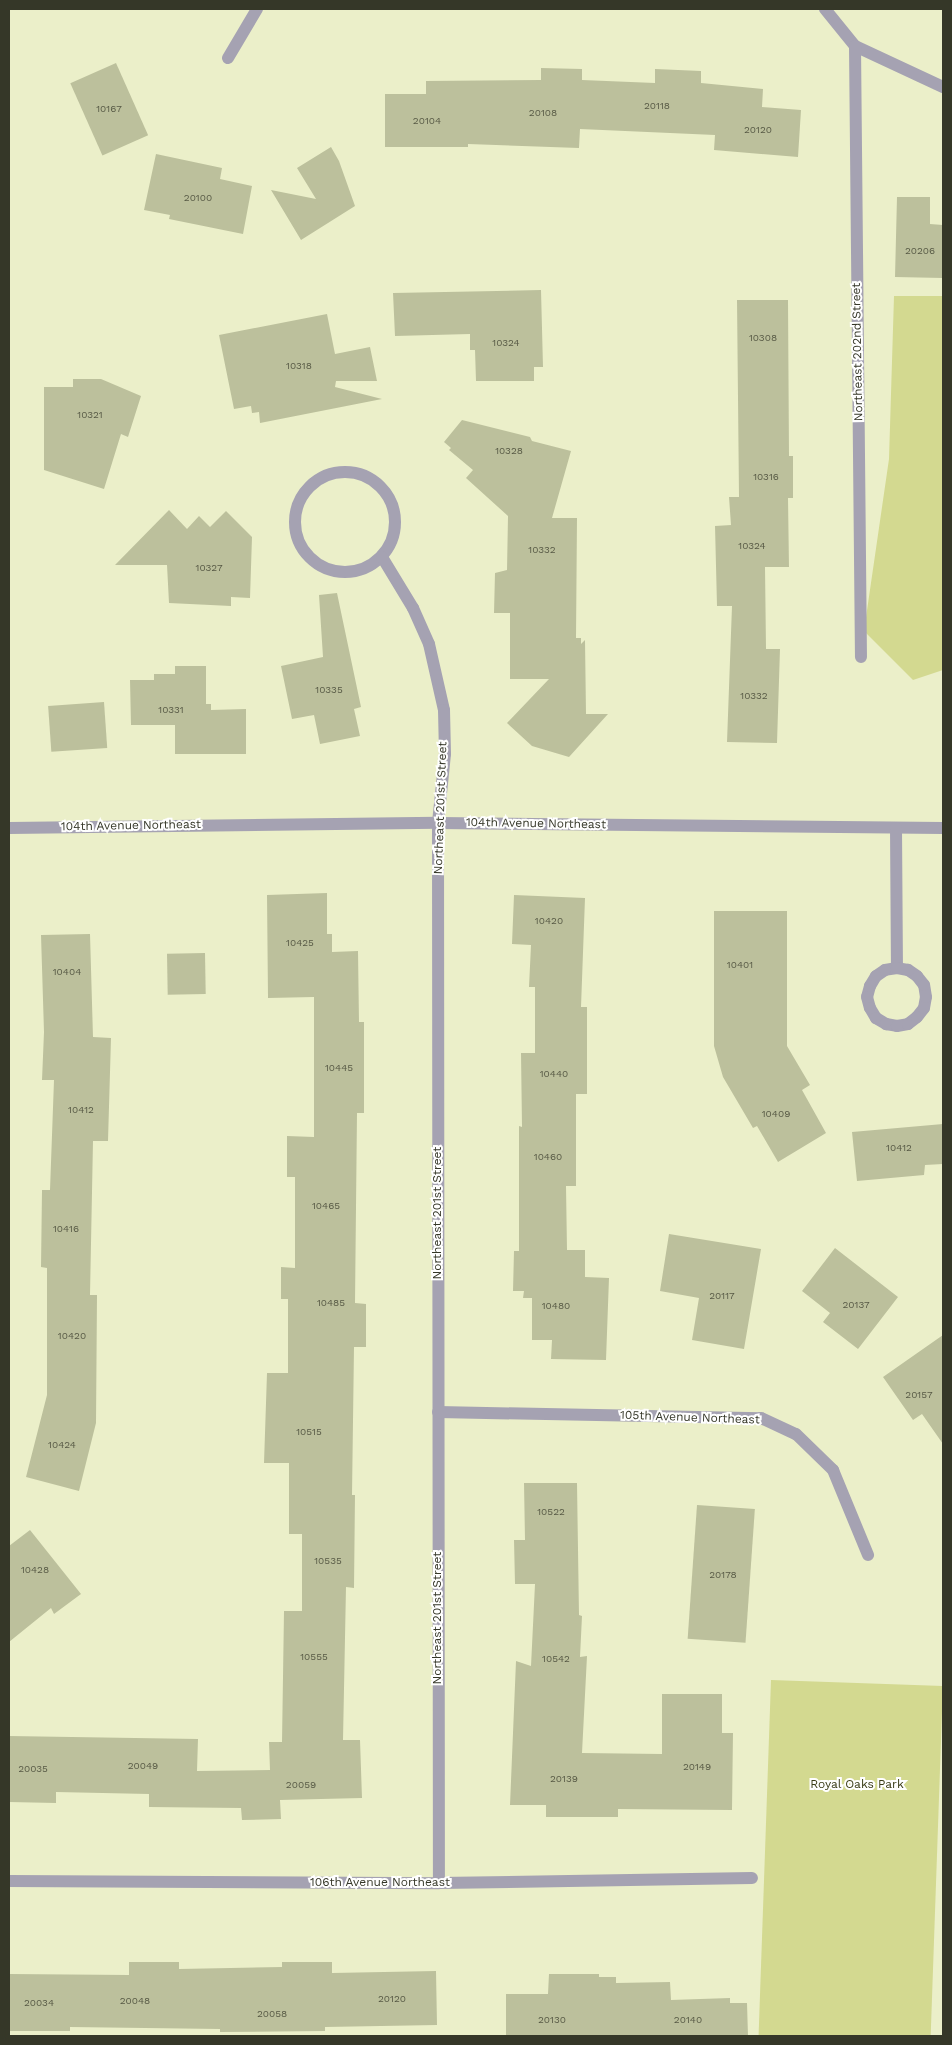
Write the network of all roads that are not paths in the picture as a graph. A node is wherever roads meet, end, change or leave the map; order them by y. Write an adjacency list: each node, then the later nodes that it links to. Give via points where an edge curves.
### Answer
1 (257, 9): 4 (street)
2 (826, 9): 3 (street)
3 (855, 46): 5 (street); 7 (street, Northeast 202nd Street)
4 (228, 58)
5 (943, 87)
6 (382, 557): 6 (street, via 369,567 354,572 323,568 309,559 299,545 295,514 310,485 324,476 341,472 358,474 374,481 386,493 393,508 395,526); 8 (street, Northeast 201st Street, via 413,608 438,675 444,710 445,754)
7 (861, 658)
8 (438, 823): 9 (street, 104th Avenue Northeast); 10 (street, 104th Avenue Northeast); 13 (street, Northeast 201st Street)
9 (9, 828)
10 (896, 828): 11 (street, 104th Avenue Northeast); 12 (street)
11 (943, 828)
12 (896, 968): 12 (street, via 876,976 867,997 876,1018 896,1026 917,1018 926,997 924,985 917,976)
13 (438, 1412): 14 (street, 105th Avenue Northeast, via 761,1418 796,1434 833,1470); 17 (street, Northeast 201st Street)
14 (868, 1555)
15 (752, 1878): 17 (street, 106th Avenue Northeast)
16 (9, 1881): 17 (street, 106th Avenue Northeast)
17 (439, 1883)

